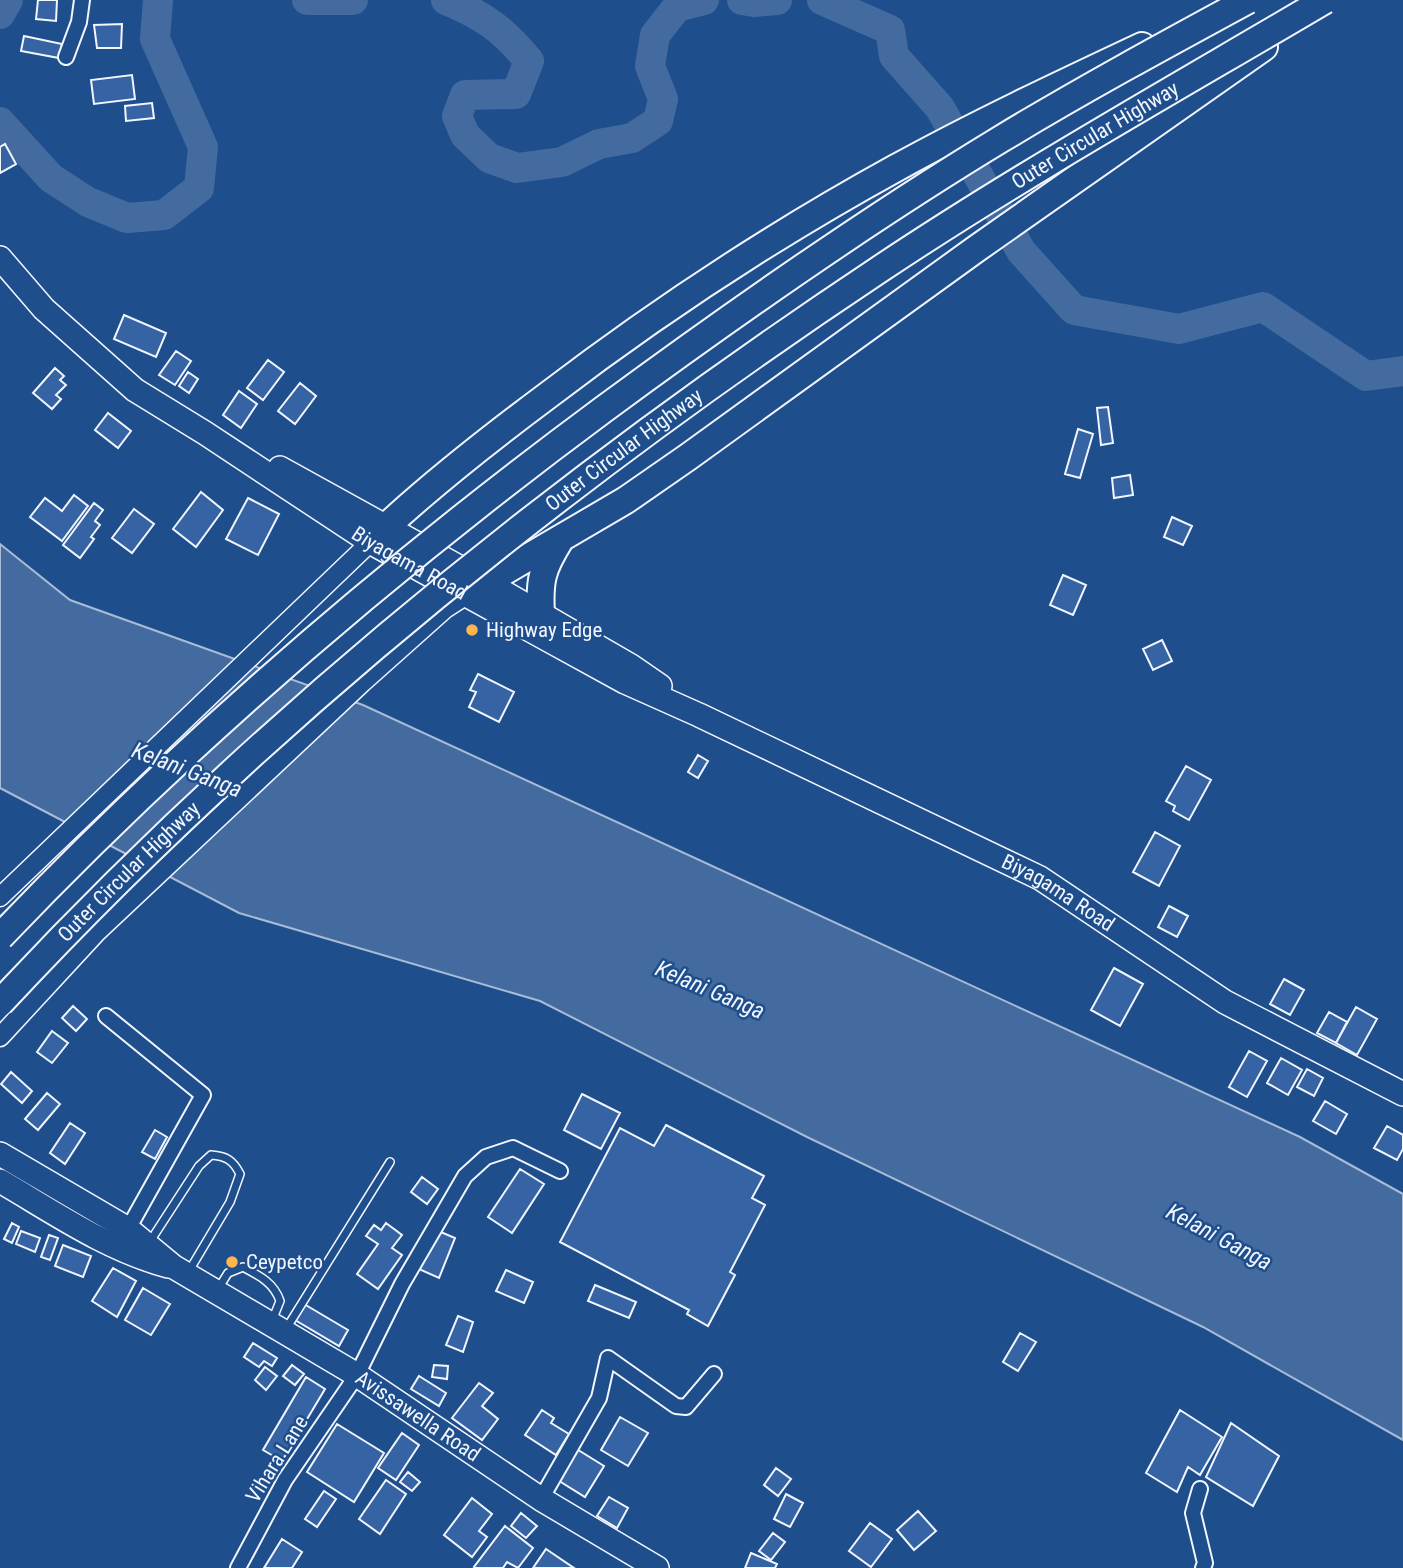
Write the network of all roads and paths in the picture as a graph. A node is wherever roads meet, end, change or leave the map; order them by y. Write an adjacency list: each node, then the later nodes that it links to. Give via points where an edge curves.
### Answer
1 (82, 0): 5 (street)
2 (1238, 0): 7 (highway, via 895,168 777,238 600,356 422,494)
3 (1248, 0): 13 (highway, Outer Circular Highway, bridge, via 1105,78 852,233 511,478 342,614 196,743)
4 (1326, 0): 8 (highway, bridge, via 688,457); 14 (highway, Outer Circular Highway, bridge, via 1025,177 883,267 725,374 499,544 229,774)
5 (66, 57)
6 (0, 258): 7 (main road, Biyagama Road, via 44,309 135,390 205,433 303,479)
7 (379, 534): 9 (main road, Biyagama Road); 12 (street)
8 (560, 540): 9 (highway); 10 (highway, via 539,583)
9 (477, 588): 10 (main road, Biyagama Road); 11 (main road, Biyagama Road, via 625,682); 16 (street, via 445,609 362,683 97,932)
10 (541, 614): 11 (main road, Biyagama Road, via 631,666)
11 (699, 715): 17 (main road, Biyagama Road, via 1040,878 1225,1002)
12 (0, 897)
13 (0, 937)
14 (0, 1003)
15 (106, 1016): 22 (street, via 203,1094)
16 (0, 1037)
17 (1403, 1094)
18 (0, 1154): 22 (main road, Avissawella Road)
19 (390, 1162): 26 (lane)
20 (560, 1171): 28 (street, Vihara Lane, via 513,1148 486,1157 465,1176 402,1284)
21 (0, 1181): 24 (main road, Avissawella Road, via 108,1244)
22 (128, 1228): 23 (main road, Avissawella Road)
23 (148, 1245): 24 (main road, Avissawella Road); 24 (lane, via 199,1166 211,1155 236,1164 240,1174 230,1202)
24 (181, 1271): 25 (main road, Avissawella Road)
25 (215, 1293): 26 (main road, Avissawella Road); 26 (lane, via 228,1273 243,1266 261,1276 276,1288 280,1301)
26 (277, 1329): 28 (main road, Avissawella Road)
27 (714, 1374): 30 (street, via 686,1407 676,1406 608,1358 599,1398)
28 (357, 1375): 30 (main road, Avissawella Road); 31 (street, Vihara Lane, via 285,1480)
29 (1200, 1489): 33 (street, via 1193,1513)
30 (541, 1499): 32 (main road, Avissawella Road)
31 (237, 1568)
32 (657, 1568)
33 (1203, 1568)

